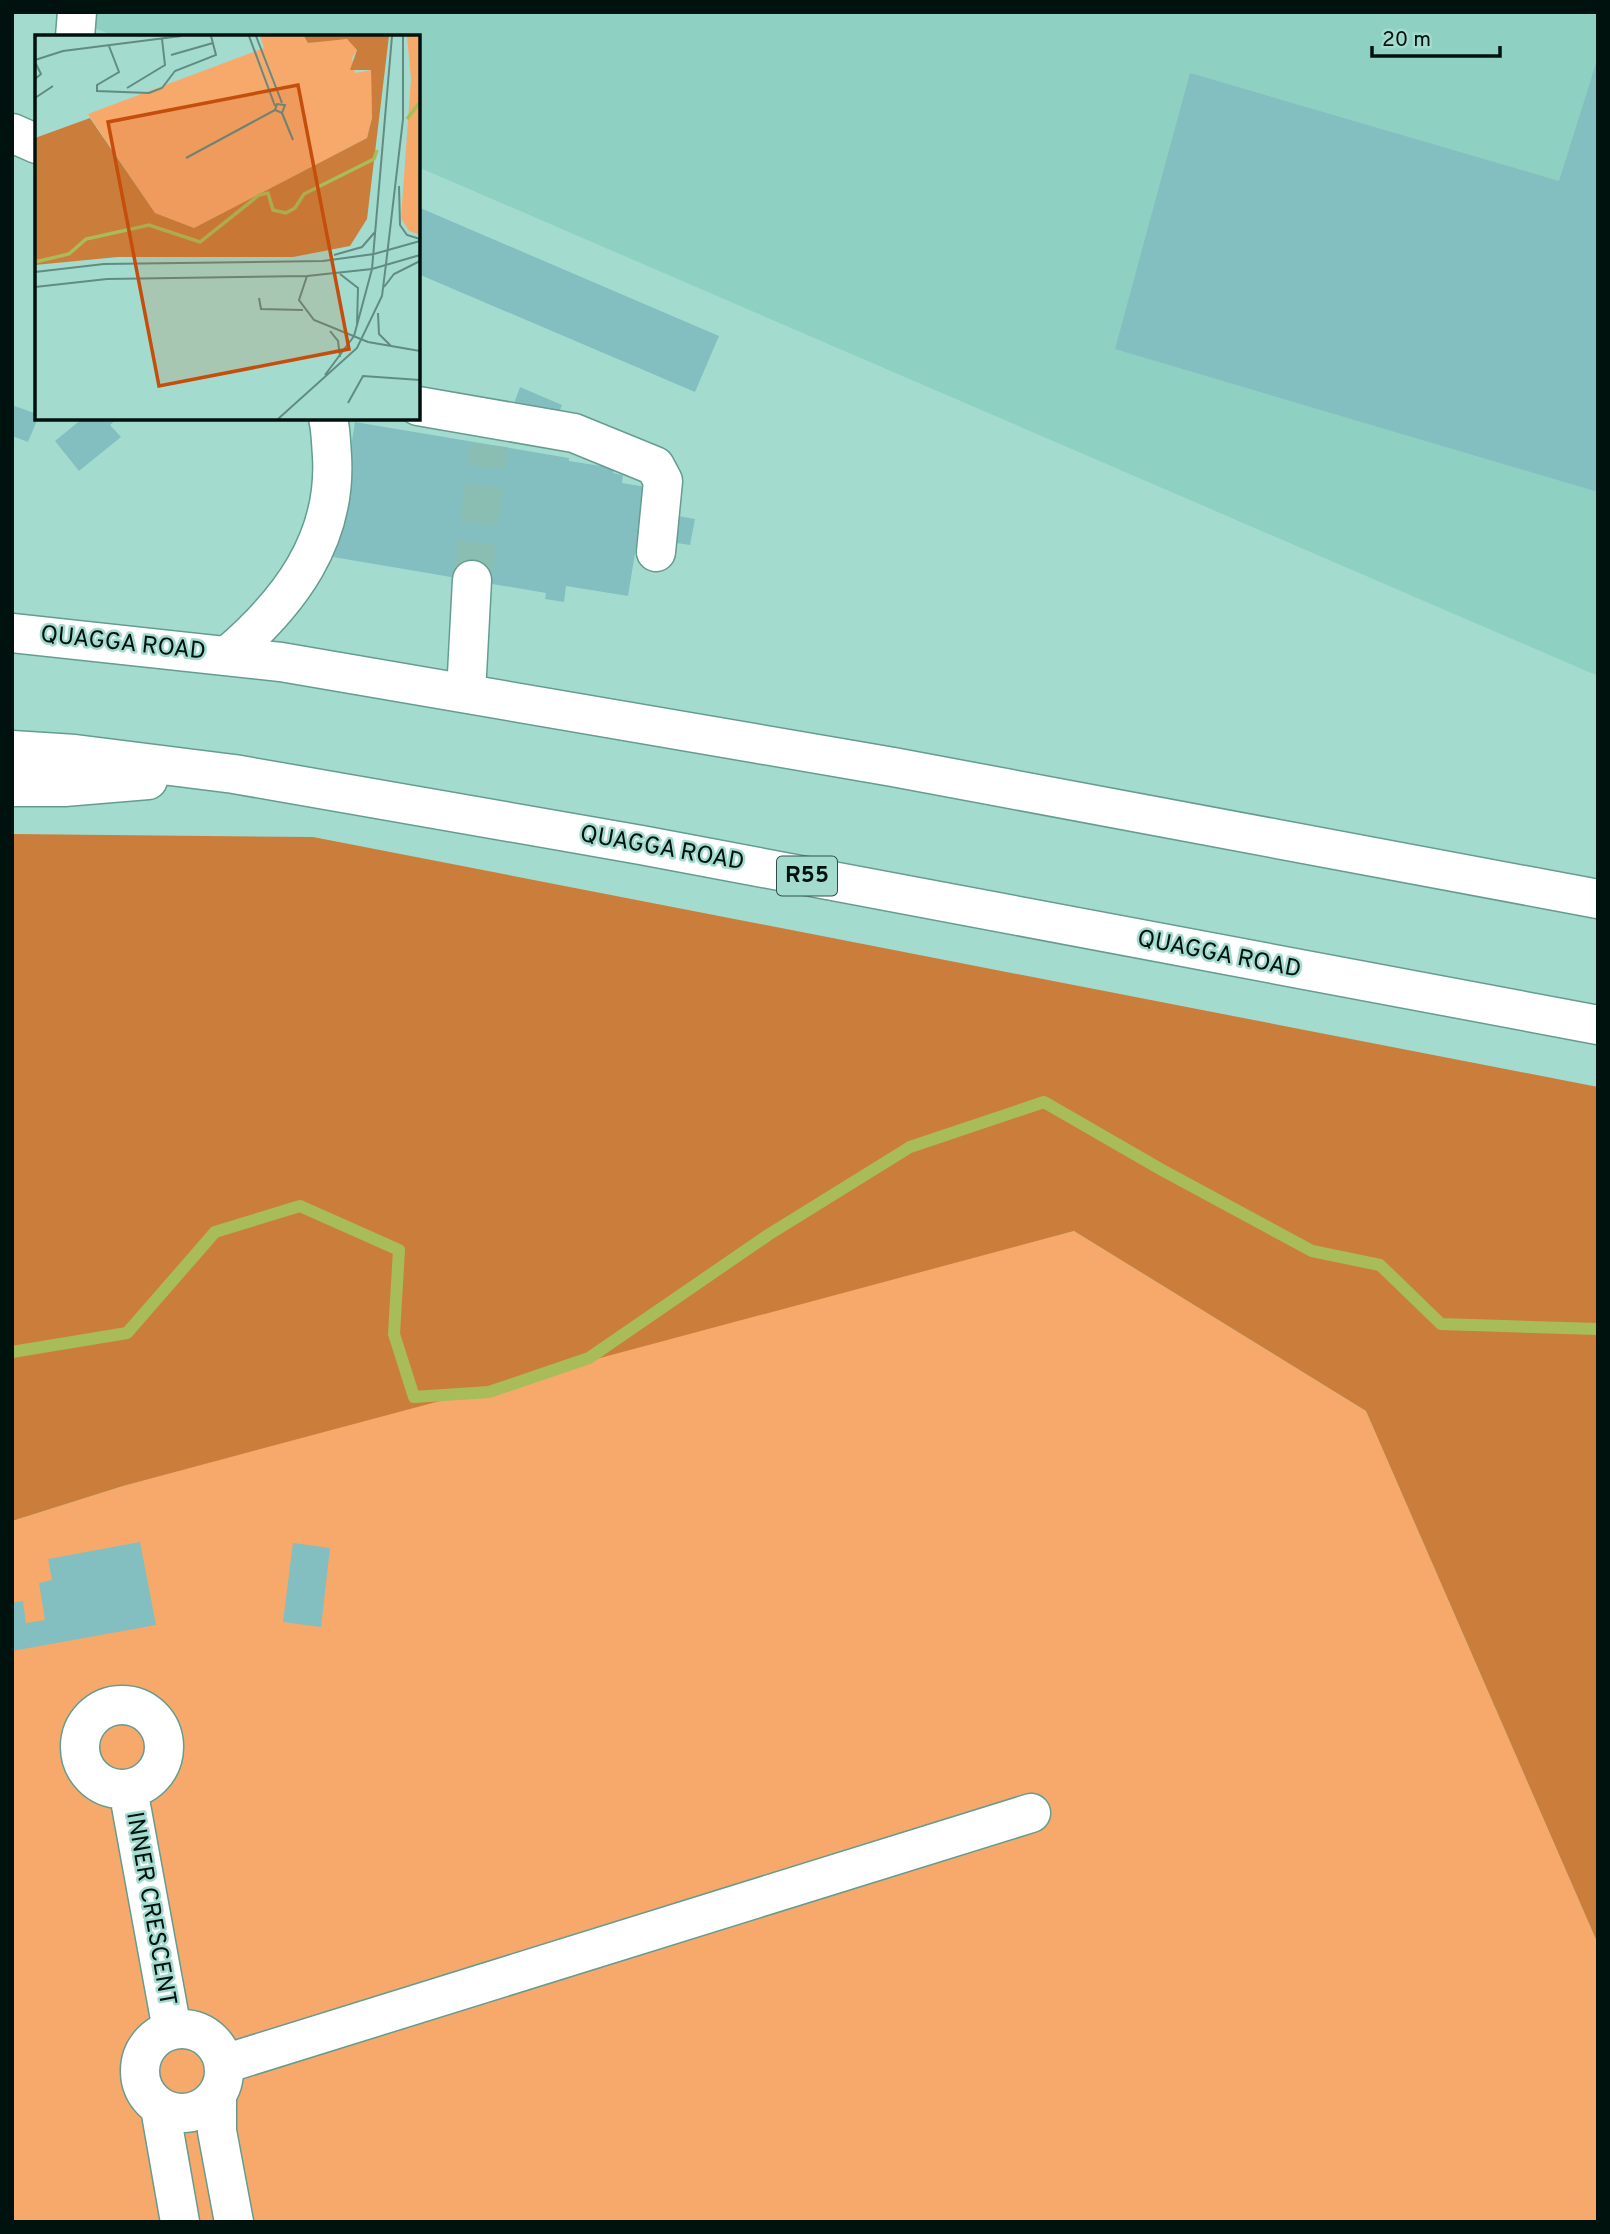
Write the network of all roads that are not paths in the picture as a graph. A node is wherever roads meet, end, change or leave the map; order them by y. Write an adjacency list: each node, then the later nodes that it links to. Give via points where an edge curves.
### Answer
1 (77, 12): 2 (main road)
2 (75, 35)
3 (12, 132): 4 (main road)
4 (35, 143)
5 (420, 407): 7 (main road, via 492,432 574,433 655,466 663,481)
6 (328, 420): 10 (main road, via 333,477 313,555 289,594)
7 (656, 552)
8 (472, 580): 11 (main road)
9 (12, 633): 10 (main road, QUAGGA ROAD)
10 (228, 655): 11 (main road, QUAGGA ROAD)
11 (466, 693): 15 (main road, QUAGGA ROAD, via 893,767)
12 (12, 750): 13 (main road, QUAGGA ROAD / R55)
13 (234, 774): 14 (main road); 16 (main road, QUAGGA ROAD / R55, via 641,845)
14 (12, 787)
15 (1598, 899)
16 (1598, 1025)
17 (128, 1789): 19 (main road, INNER CRESCENT)
18 (1031, 1813): 20 (main road)
19 (172, 2030): 20 (main road, via 199,2032 211,2040 219,2050); 21 (main road, via 148,2045 141,2058 142,2086)
20 (220, 2080): 21 (main road, via 201,2109 188,2113); 23 (main road, via 218,2131)
21 (160, 2108): 22 (main road)
22 (180, 2222)
23 (234, 2222)

